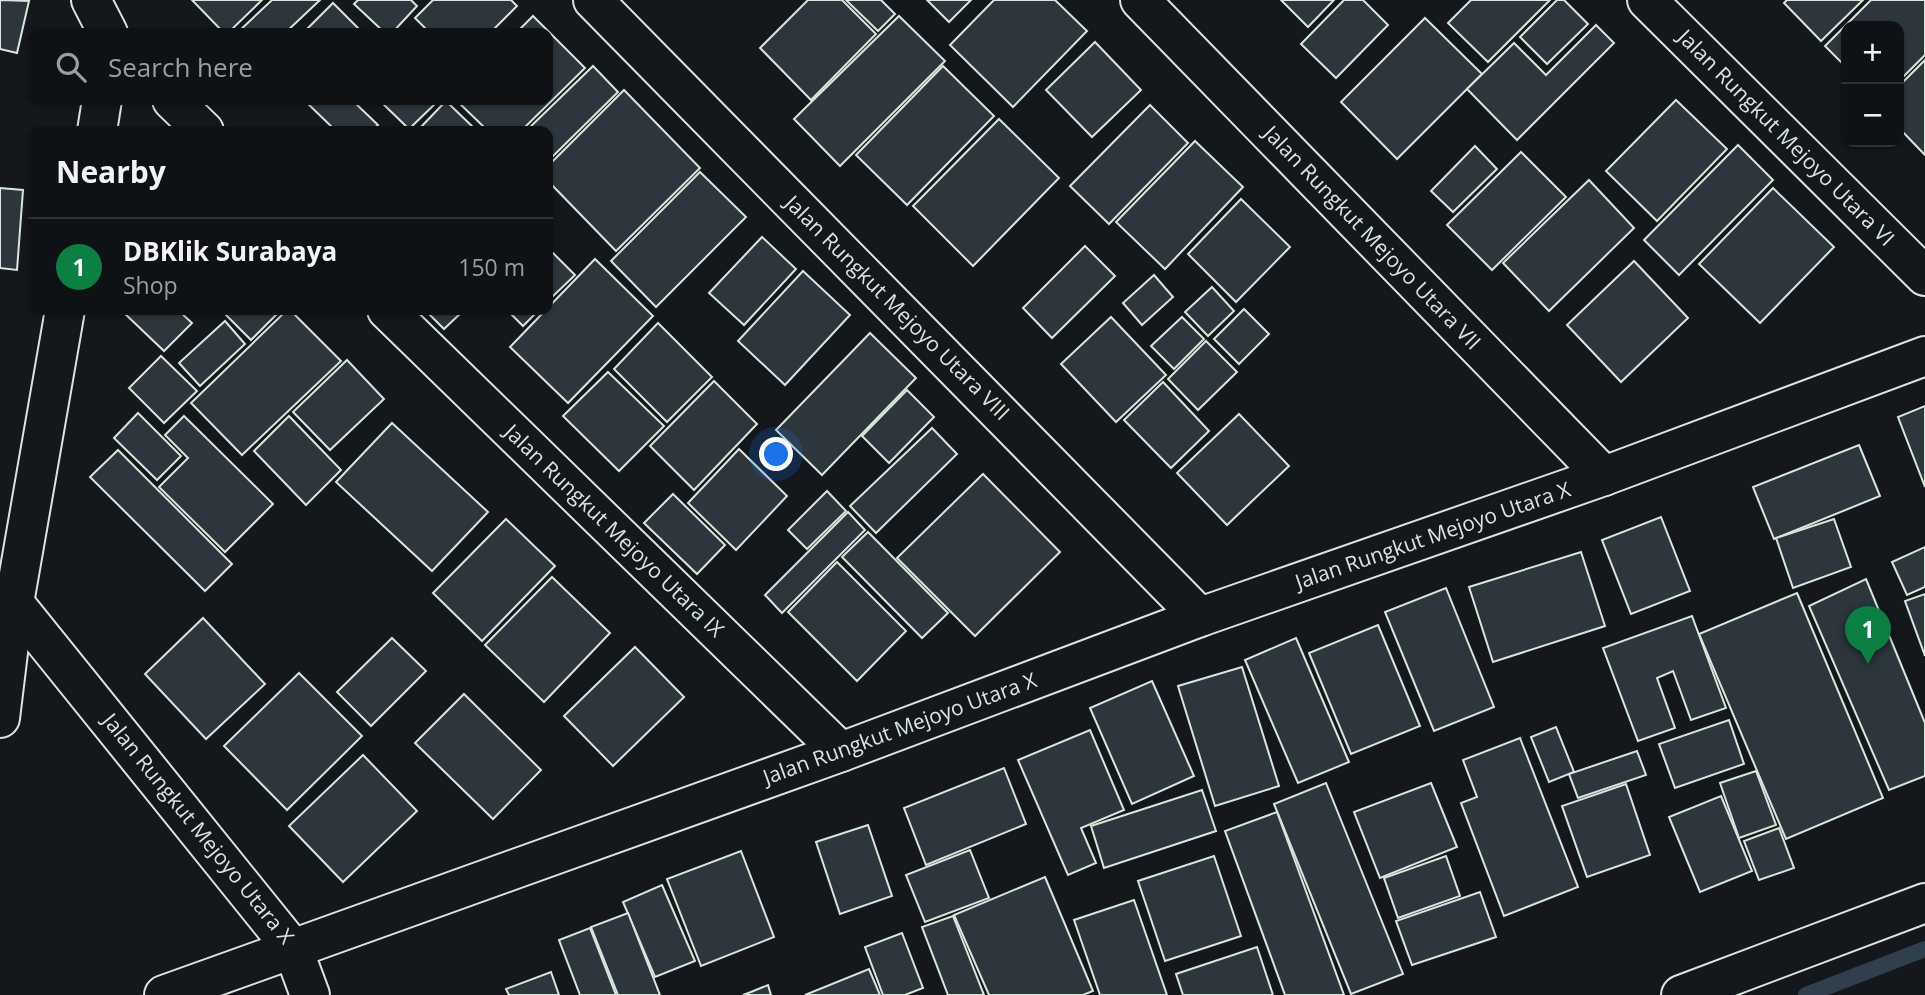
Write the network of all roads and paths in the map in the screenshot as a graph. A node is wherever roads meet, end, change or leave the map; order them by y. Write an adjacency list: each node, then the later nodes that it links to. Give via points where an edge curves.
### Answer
1 (91, 0): 5 (street)
2 (593, 0): 16 (street, Jalan Rungkut Mejoyo Utara VIII)
3 (1140, 0): 14 (street, Jalan Rungkut Mejoyo Utara VII)
4 (1647, 0): 10 (street, Jalan Rungkut Mejoyo Utara VI)
5 (105, 28)
6 (101, 105): 8 (street)
7 (177, 105): 9 (street)
8 (98, 126)
9 (199, 126)
10 (1925, 276)
11 (64, 315): 15 (street)
12 (392, 315): 18 (street, Jalan Rungkut Mejoyo Utara IX)
13 (1925, 356): 14 (street, Jalan Rungkut Mejoyo Utara X)
14 (1604, 476): 16 (street, Jalan Rungkut Mejoyo Utara X)
15 (14, 603): 17 (street); 20 (street, Jalan Rungkut Mejoyo Utara X)
16 (1200, 617): 18 (street, Jalan Rungkut Mejoyo Utara X)
17 (0, 718)
18 (841, 752): 20 (street, Jalan Rungkut Mejoyo Utara X)
19 (1925, 903): 23 (street)
20 (293, 949): 21 (street); 22 (street)
21 (164, 995)
22 (310, 995)
23 (1681, 995)

